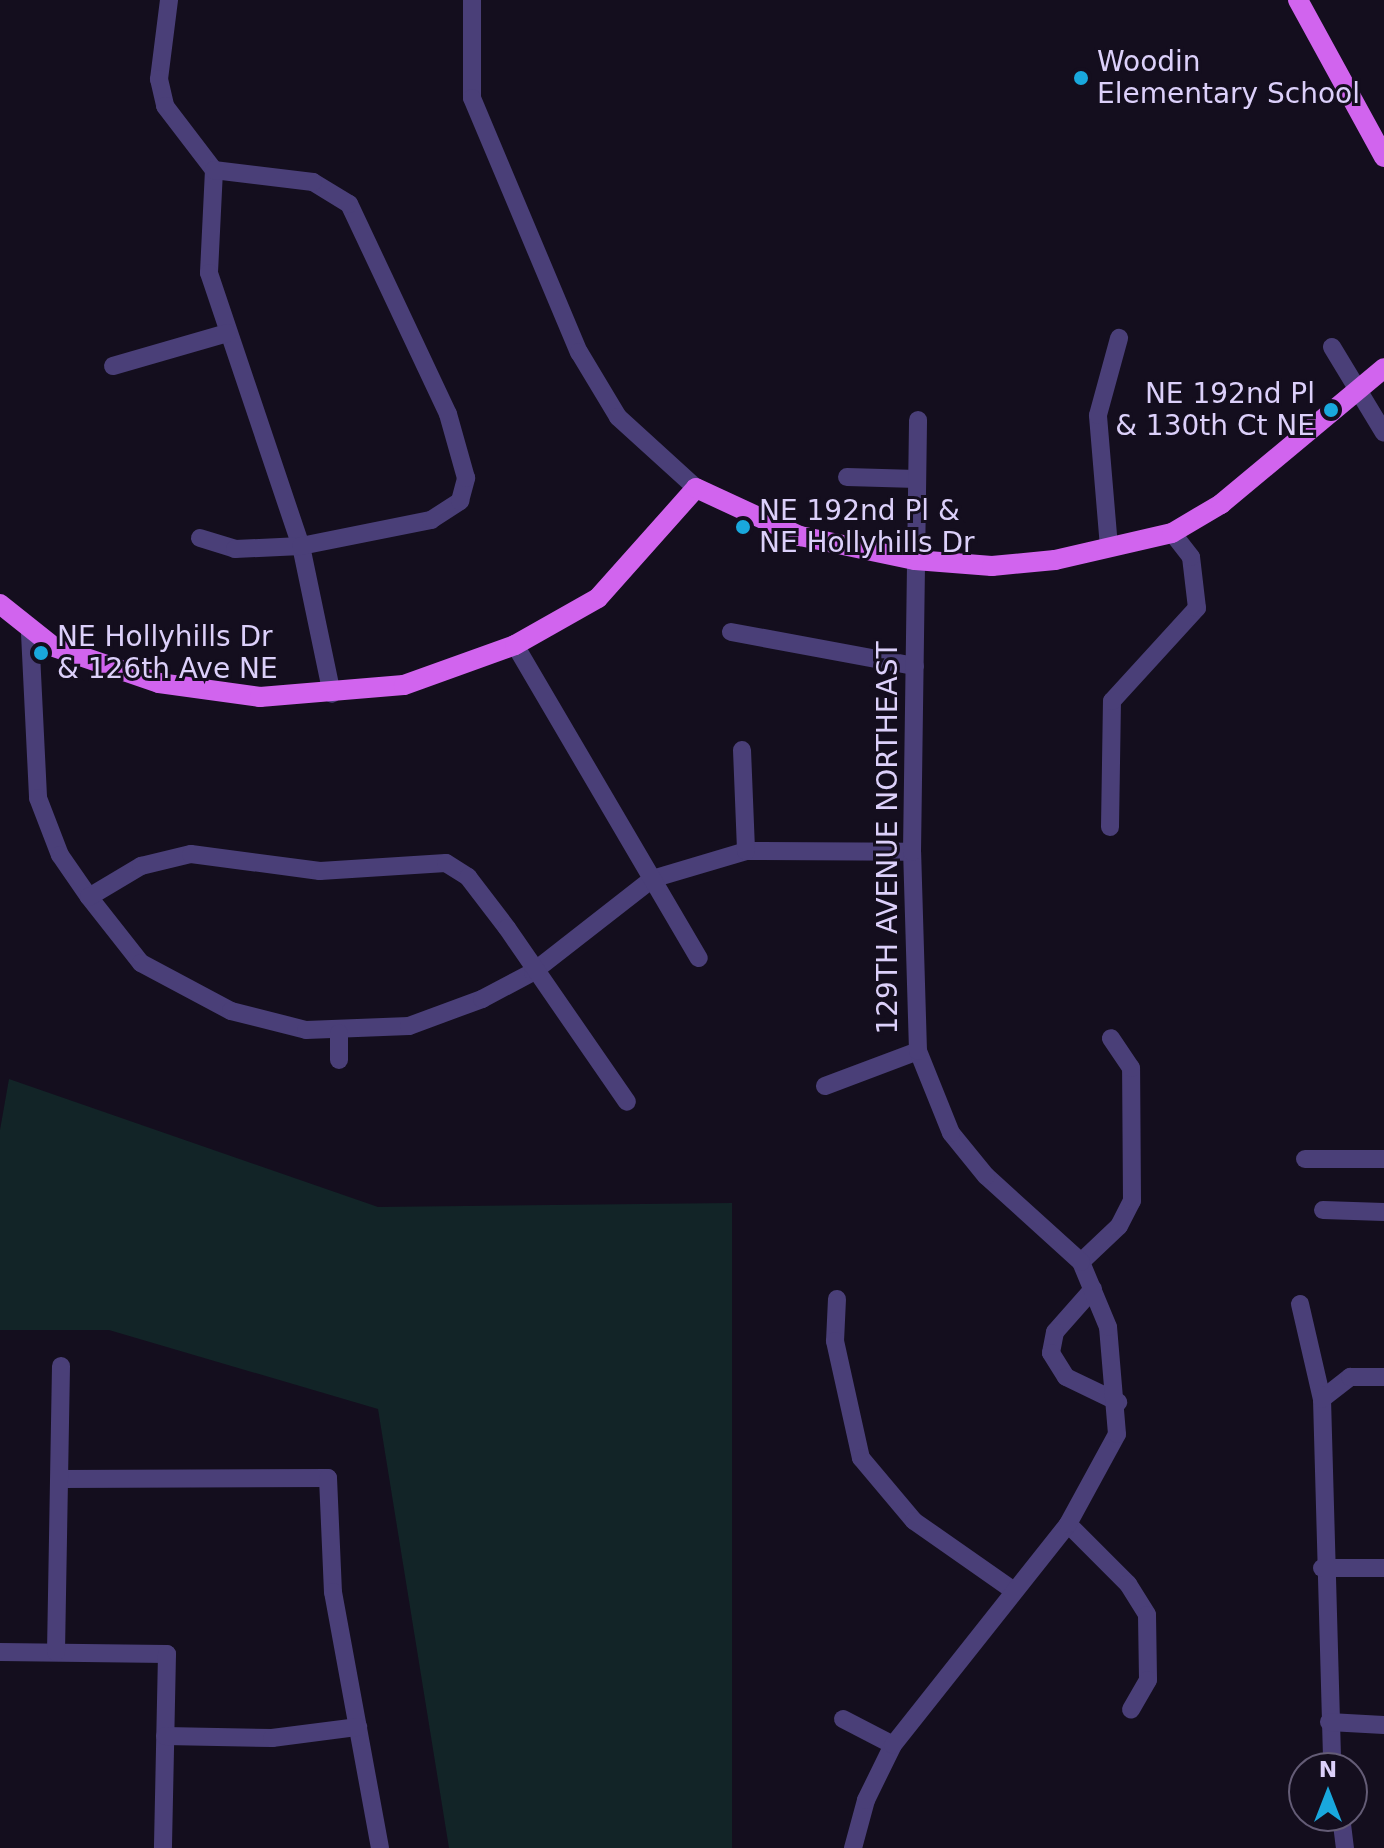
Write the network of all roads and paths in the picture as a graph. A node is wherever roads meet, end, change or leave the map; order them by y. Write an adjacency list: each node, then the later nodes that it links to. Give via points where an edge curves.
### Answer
1 (169, 0): 5 (street, via 159,79 165,106)
2 (472, 0): 16 (street, via 472,98 579,352 618,417)
3 (1298, 0): 4 (main road)
4 (1384, 157)
5 (214, 170): 6 (street, via 209,273); 19 (street, via 313,182 349,204 463,452 460,501 431,520)
6 (227, 333): 9 (street); 19 (street)
7 (1119, 338): 20 (street, via 1098,415)
8 (1332, 347): 11 (street)
9 (113, 366)
10 (1384, 368): 11 (main road)
11 (1354, 390): 13 (street); 17 (main road, via 1221,504)
12 (918, 420): 15 (street, 129TH AVENUE NORTHEAST)
13 (1384, 433)
14 (847, 477): 15 (street)
15 (917, 479): 21 (street, 129TH AVENUE NORTHEAST)
16 (696, 488): 21 (main road, via 800,536); 25 (main road, via 598,598)
17 (1172, 533): 20 (main road); 29 (street, via 1191,557 1197,608 1112,701)
18 (200, 538): 19 (street, via 235,549)
19 (301, 546): 27 (street)
20 (1109, 547): 21 (main road, via 992,566)
21 (915, 560): 26 (street, 129TH AVENUE NORTHEAST)
22 (0, 604): 24 (main road)
23 (731, 632): 26 (street)
24 (30, 633): 27 (main road, via 159,683 260,697); 33 (street, via 38,798 60,855)
25 (515, 645): 27 (main road, via 404,685); 32 (street)
26 (915, 666): 31 (street, 129TH AVENUE NORTHEAST)
27 (332, 694)
28 (742, 750): 30 (street)
29 (1110, 827)
30 (746, 851): 31 (street); 32 (street)
31 (912, 852): 38 (street, 129TH AVENUE NORTHEAST)
32 (652, 879): 34 (street); 35 (street)
33 (89, 897): 35 (street, via 141,866 191,854 320,871 446,863 468,877); 36 (street, via 141,963 189,990 231,1011)
34 (699, 958)
35 (533, 972): 36 (street, via 409,1026); 41 (street)
36 (339, 1033): 39 (street)
37 (1111, 1038): 46 (street, via 1131,1068 1132,1201 1119,1226)
38 (918, 1051): 40 (street); 46 (street, 129TH AVENUE NORTHEAST, via 951,1133 986,1176)
39 (339, 1060)
40 (825, 1086)
41 (627, 1102)
42 (1305, 1159): 43 (street)
43 (1384, 1159)
44 (1323, 1210): 45 (street)
45 (1384, 1212)
46 (1081, 1262): 47 (street, 129TH AVENUE NORTHEAST)
47 (1093, 1289): 53 (street, 129TH AVENUE NORTHEAST, via 1108,1327); 53 (street, via 1055,1332 1051,1353 1066,1377)
48 (837, 1299): 58 (street, via 835,1341 861,1458 914,1521)
49 (1300, 1304): 52 (street)
50 (61, 1366): 54 (street)
51 (1384, 1377): 52 (street, via 1350,1377)
52 (1322, 1399): 56 (street)
53 (1118, 1402): 55 (street, 129TH AVENUE NORTHEAST, via 1107,1462)
54 (61, 1479): 60 (street); 65 (street, via 328,1478 333,1592)
55 (1068, 1524): 58 (street, 129TH AVENUE NORTHEAST); 61 (street, via 1128,1584 1147,1615 1148,1680)
56 (1322, 1568): 57 (street); 63 (street)
57 (1384, 1568)
58 (1014, 1591): 67 (street, 129TH AVENUE NORTHEAST)
59 (0, 1652): 60 (street)
60 (56, 1652): 66 (street, via 167,1654)
61 (1131, 1710)
62 (843, 1719): 67 (street)
63 (1329, 1722): 64 (street); 68 (street)
64 (1384, 1725)
65 (358, 1727): 66 (street, via 272,1738); 70 (street)
66 (165, 1736): 69 (street)
67 (893, 1745): 71 (street, 129TH AVENUE NORTHEAST, via 866,1800)
68 (1331, 1752)
69 (163, 1848)
70 (380, 1848)
71 (853, 1848)

